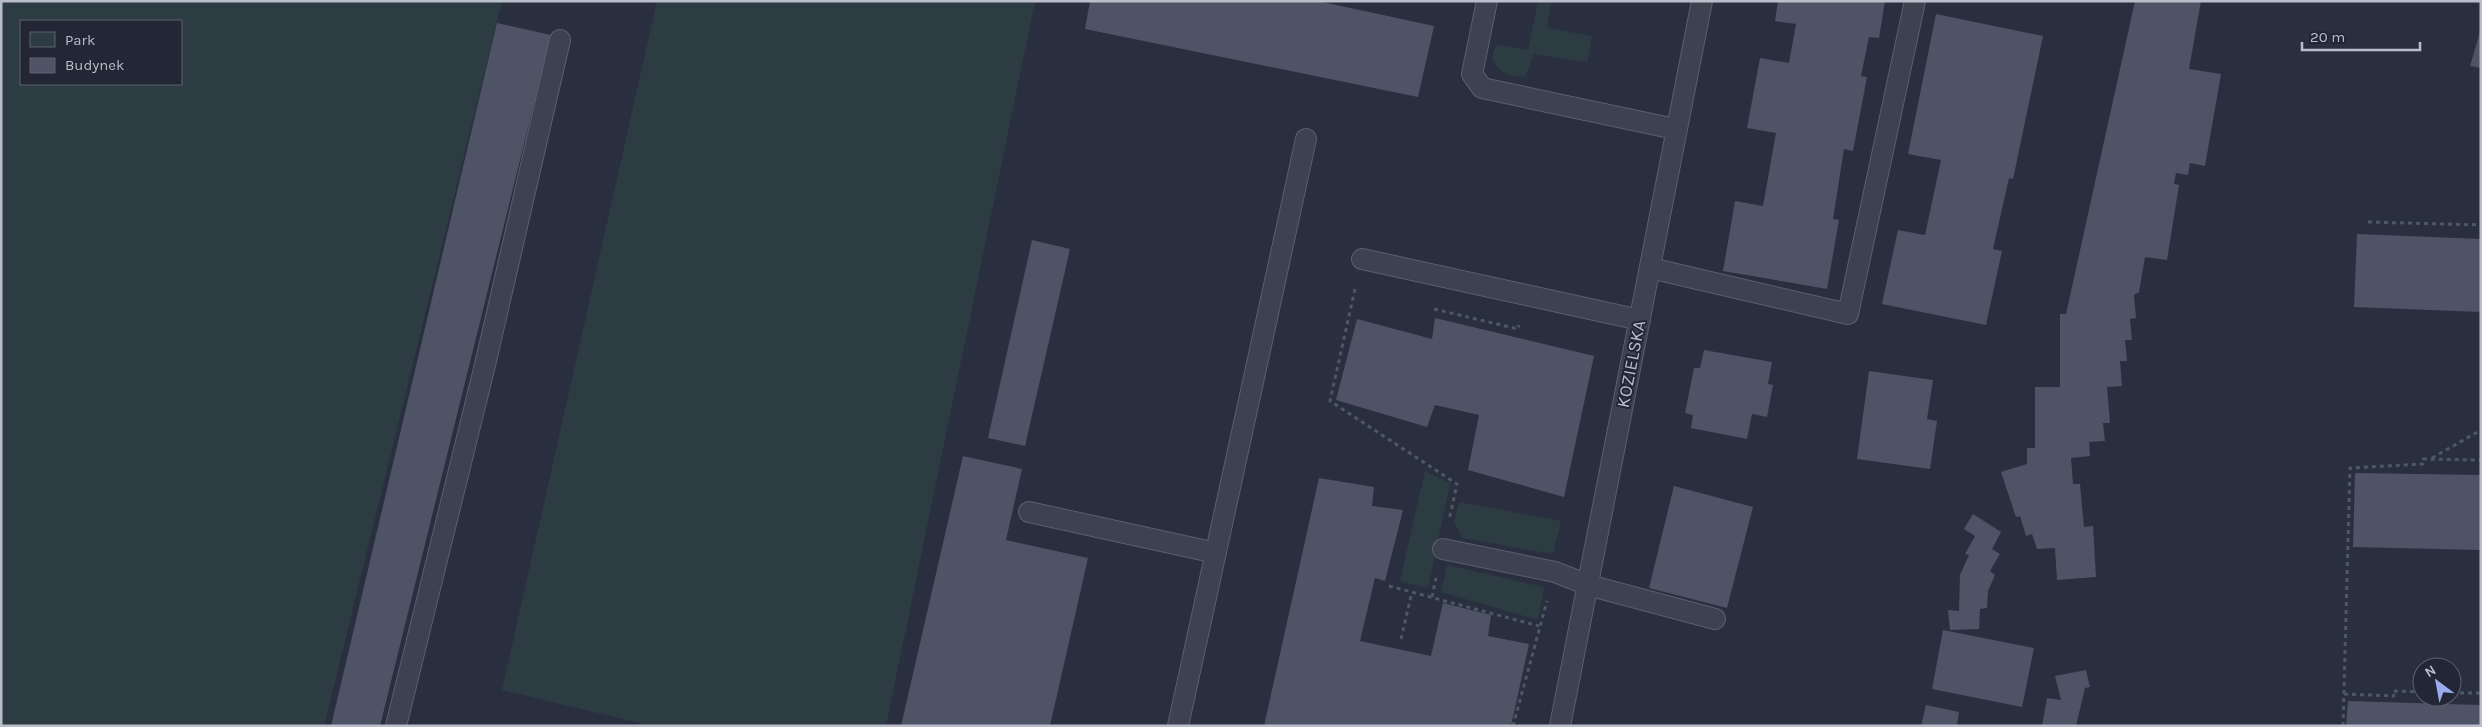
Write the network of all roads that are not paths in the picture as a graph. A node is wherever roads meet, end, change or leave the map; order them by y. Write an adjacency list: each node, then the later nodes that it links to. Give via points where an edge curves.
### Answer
1 (1487, 1): 5 (lane, via 1472,74 1482,88)
2 (1702, 1): 5 (lane, KOZIELSKA)
3 (1915, 1): 8 (lane, via 1848,314)
4 (560, 40): 15 (lane, via 483,374)
5 (1675, 129): 8 (lane, KOZIELSKA)
6 (1306, 139): 12 (lane)
7 (1362, 259): 9 (lane)
8 (1650, 268): 9 (lane, KOZIELSKA)
9 (1640, 320): 13 (lane, KOZIELSKA)
10 (1029, 512): 12 (lane)
11 (1442, 549): 13 (lane, via 1555,572)
12 (1216, 553): 16 (lane)
13 (1588, 585): 14 (lane); 17 (lane, KOZIELSKA)
14 (1715, 620)
15 (396, 726)
16 (1178, 726)
17 (1560, 726)

